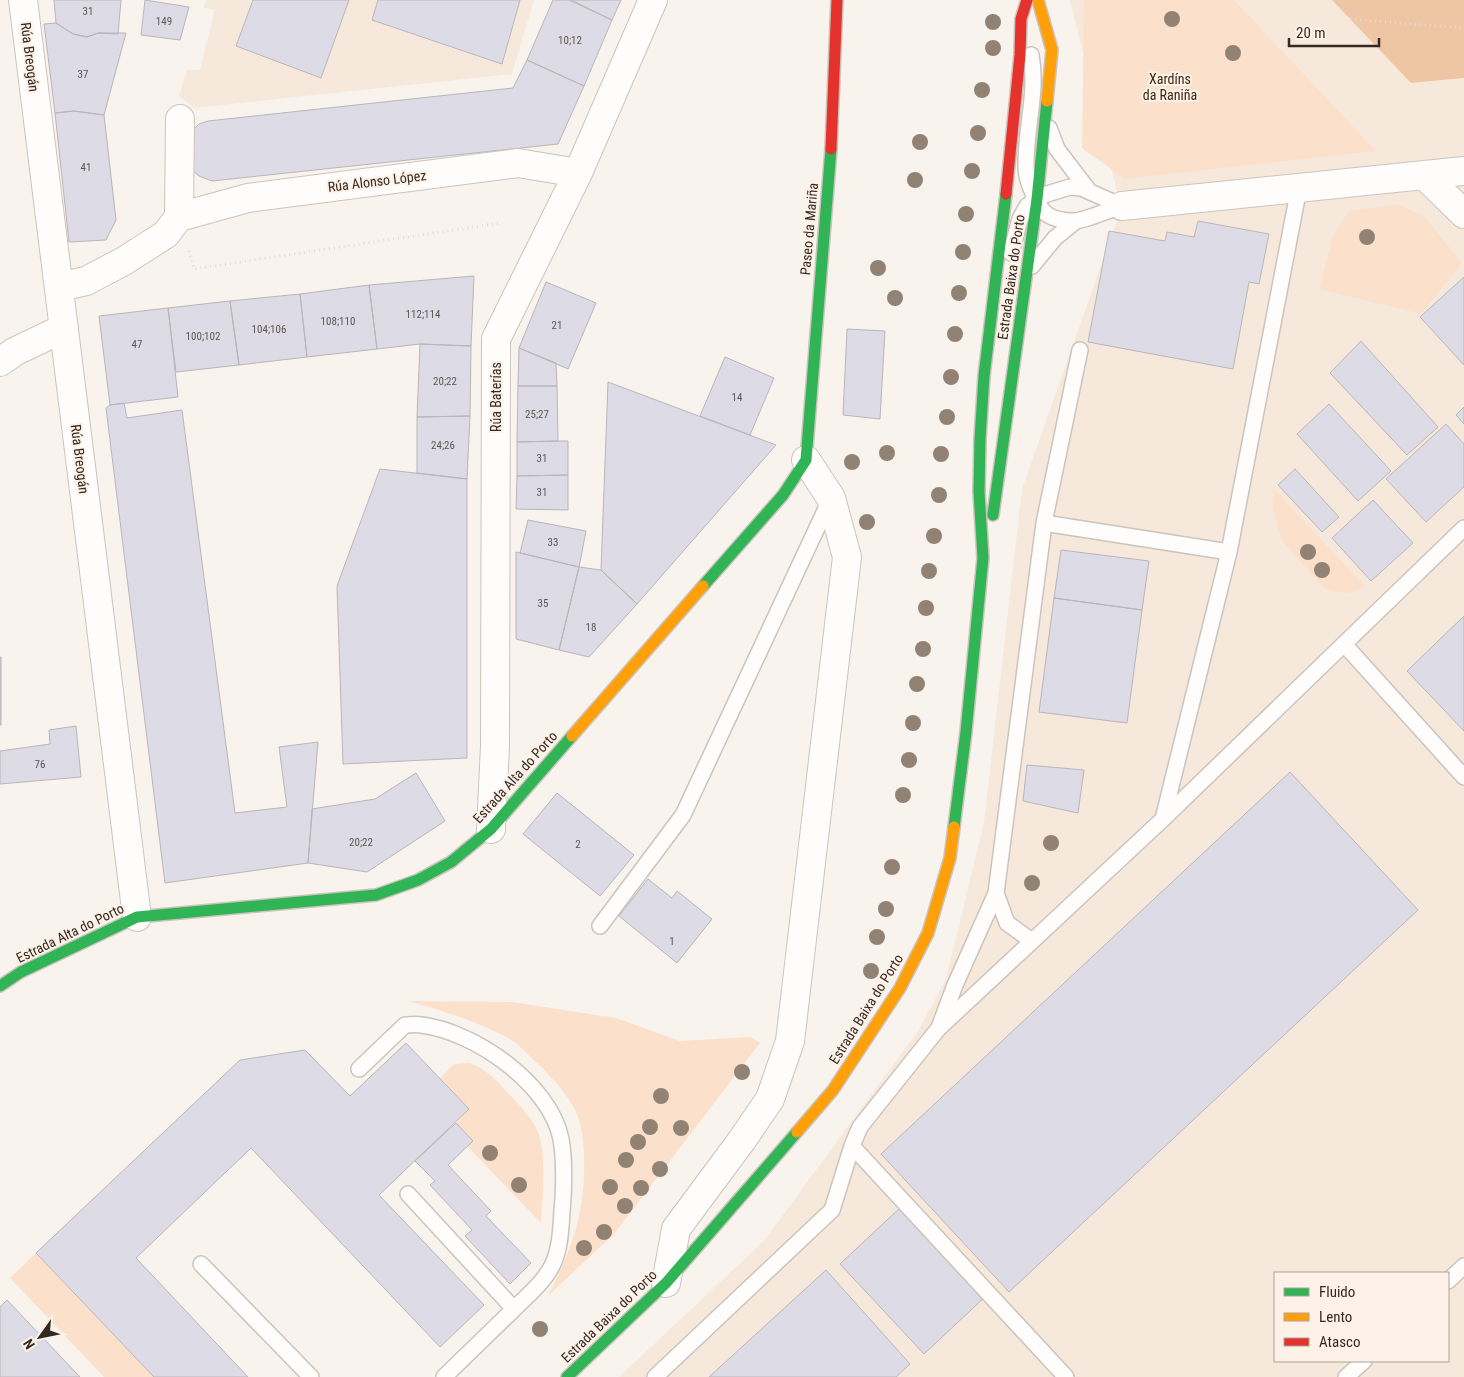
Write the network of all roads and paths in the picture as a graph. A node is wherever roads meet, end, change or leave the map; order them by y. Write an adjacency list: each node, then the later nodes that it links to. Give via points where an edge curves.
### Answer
1 (22, 0): 23 (street, Rúa Breogán)
2 (653, 0): 12 (street, Rúa Baterías)
3 (837, 0): 28 (main road, Paseo da Mariña, via 832,139)
4 (1027, 0): 6 (main road, Estrada Baixa do Porto)
5 (1038, 0): 9 (main road, Estrada Baixa do Porto, via 1052,50)
6 (1021, 19): 16 (lane, via 1032,76 1026,168 1029,184); 26 (main road, Estrada Baixa do Porto, via 1004,214)
7 (1350, 19): 8 (path)
8 (1464, 28)
9 (1045, 118): 15 (lane, via 1057,149); 16 (main road, Estrada Baixa do Porto)
10 (180, 119): 19 (street)
11 (1464, 171): 13 (street)
12 (578, 173): 19 (street, Rúa Alonso López, via 518,163 248,198); 37 (street, Rúa Baterías, via 496,339 495,746)
13 (1424, 176): 14 (street); 18 (street)
14 (1299, 188): 17 (street); 32 (lane)
15 (1089, 191): 16 (lane, via 1070,187); 17 (lane)
16 (1037, 199): 20 (lane, via 1048,215 1058,220); 22 (main road, Estrada Baixa do Porto); 26 (lane, via 1027,206 1020,219 999,330)
17 (1122, 206): 20 (lane)
18 (1464, 214)
19 (179, 217): 21 (path, via 194,269); 23 (street, via 166,234 124,260 86,281)
20 (1076, 221): 22 (lane, via 1054,238)
21 (500, 223)
22 (1027, 274): 33 (main road, Estrada Baixa do Porto, via 999,475)
23 (59, 287): 24 (street, Rúa Breogán)
24 (64, 328): 27 (street); 39 (street, Rúa Breogán)
25 (1080, 350): 30 (lane)
26 (986, 360): 33 (main road, Estrada Baixa do Porto, via 979,492)
27 (0, 362)
28 (806, 460): 29 (street); 37 (main road, Estrada Alta do Porto, via 783,494)
29 (831, 498): 40 (lane, via 683,815); 50 (street, via 846,557 790,1041 770,1099 676,1230)
30 (1044, 523): 32 (lane); 38 (lane)
31 (1464, 528): 34 (lane)
32 (1229, 552): 36 (lane)
33 (983, 558): 50 (main road, Estrada Baixa do Porto, via 950,858 928,933 900,988 833,1090)
34 (1344, 644): 35 (lane); 36 (lane)
35 (1464, 777)
36 (1163, 819): 41 (lane)
37 (491, 829): 39 (main road, Estrada Alta do Porto, via 451,862 418,880 376,895)
38 (996, 893): 41 (lane, via 1007,923); 43 (lane)
39 (137, 918): 42 (main road, Estrada Alta do Porto, via 72,947)
40 (600, 926)
41 (1032, 942): 43 (lane)
42 (0, 986)
43 (938, 1029): 45 (lane, via 860,1128)
44 (358, 1069): 51 (lane, via 405,1025 444,1030 500,1058 520,1074 553,1116 561,1138 563,1165 557,1254 541,1281)
45 (852, 1146): 56 (lane, via 832,1210); 57 (lane)
46 (408, 1194): 51 (lane)
47 (201, 1264): 53 (lane)
48 (1464, 1266): 49 (lane)
49 (1449, 1280)
50 (666, 1283): 55 (main road, Estrada Baixa do Porto)
51 (514, 1309): 54 (lane)
52 (1363, 1362): 58 (lane)
53 (311, 1377)
54 (444, 1377)
55 (567, 1377)
56 (655, 1377)
57 (1066, 1377)
58 (1346, 1377)

